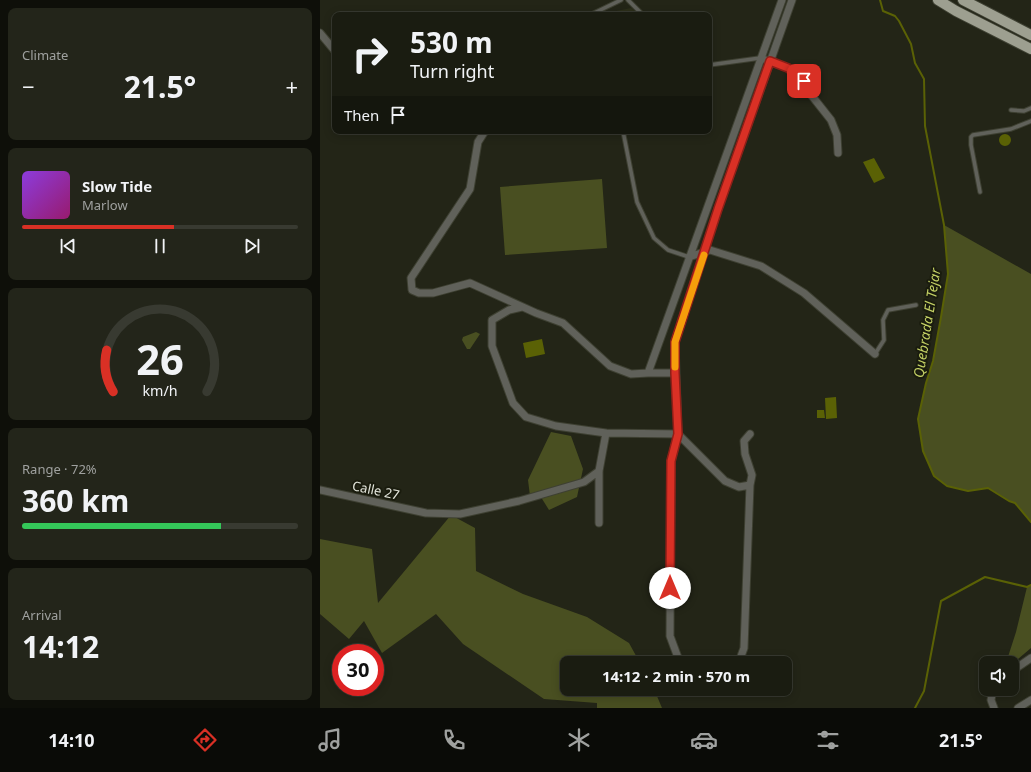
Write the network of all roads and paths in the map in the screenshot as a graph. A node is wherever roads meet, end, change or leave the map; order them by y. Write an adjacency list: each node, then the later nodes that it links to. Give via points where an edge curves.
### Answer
1 (621, 0): 7 (lane)
2 (628, 0): 8 (lane)
3 (782, 0): 13 (street)
4 (792, 0): 14 (street)
5 (938, 0): 12 (main road)
6 (963, 0): 10 (main road)
7 (596, 12)
8 (640, 12)
9 (320, 33): 11 (street)
10 (1031, 35)
11 (332, 47)
12 (1031, 49)
13 (760, 58): 14 (street); 15 (lane); 23 (street)
14 (770, 61): 21 (street, via 788,68 804,81 831,120); 24 (street)
15 (712, 65)
16 (1031, 108): 17 (lane, via 1024,111)
17 (1011, 110)
18 (1031, 121): 22 (lane, via 1011,129 973,135 971,138)
19 (483, 134): 28 (street, via 478,142 470,189 411,278 412,290 433,293 470,283)
20 (624, 134): 26 (lane, via 637,202 654,238 668,250)
21 (838, 153)
22 (980, 192)
23 (708, 206): 24 (street); 26 (street)
24 (718, 209): 25 (street)
25 (705, 250): 26 (street); 29 (street, via 761,266 804,293); 31 (street, via 675,342)
26 (689, 257): 30 (street)
27 (916, 305): 29 (lane, via 888,310 883,320 884,340)
28 (522, 307): 30 (street, via 563,323 610,366 631,374); 32 (street, via 509,310 492,320 492,346 513,403 526,417 556,426)
29 (875, 354)
30 (648, 373): 31 (street)
31 (675, 373): 33 (street)
32 (606, 433): 33 (street); 35 (street)
33 (678, 434): 36 (street, via 725,480 739,487); 39 (street, via 671,461 670,636)
34 (750, 434): 36 (street, via 744,441 745,454 752,475)
35 (599, 471): 37 (street, Calle 27, via 584,482 519,501 460,514 426,512); 38 (street)
36 (750, 485): 40 (street, via 744,648)
37 (320, 490)
38 (599, 523)
39 (677, 656)
40 (741, 656)
41 (1031, 658): 42 (street)
42 (1019, 666)
43 (992, 696): 45 (street)
44 (1031, 700): 46 (street)
45 (994, 708)
46 (1018, 708)

